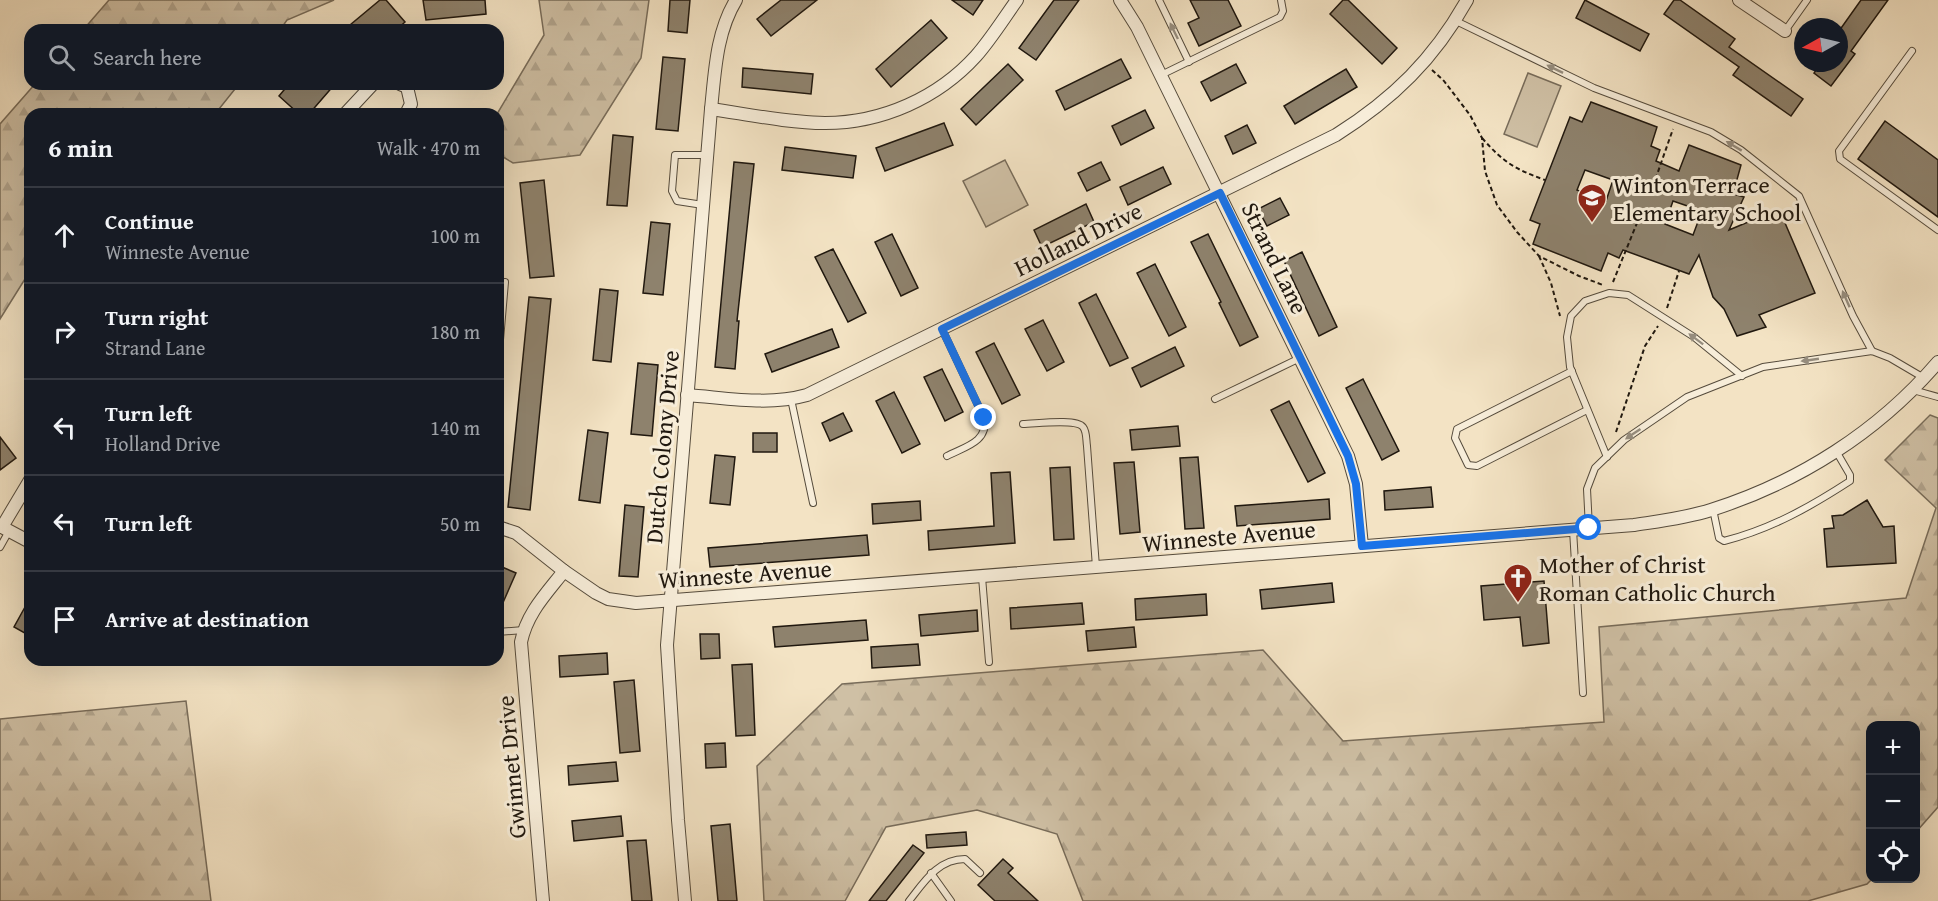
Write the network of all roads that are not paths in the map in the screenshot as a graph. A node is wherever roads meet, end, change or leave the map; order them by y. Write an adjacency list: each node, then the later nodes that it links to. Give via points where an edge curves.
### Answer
1 (736, 0): 18 (street, Dutch Colony Drive, via 719,45)
2 (1017, 0): 18 (street, via 977,55 958,74 913,103 888,113 822,123)
3 (1120, 0): 13 (street, Strand Lane)
4 (1159, 0): 12 (lane, one-way to 4)
5 (1281, 0): 12 (lane, via 1280,17)
6 (1467, 0): 9 (street, Holland Drive)
7 (1739, 0): 10 (street)
8 (1807, 0): 10 (lane)
9 (1456, 21): 20 (street, Holland Drive, via 1424,64 1365,117); 26 (lane, one-way to 9, via 1799,196 1741,150 1711,132 1594,88)
10 (1785, 31)
11 (1912, 51): 22 (lane, via 1839,151 1840,159)
12 (1189, 62): 13 (lane)
13 (1161, 75): 20 (street, Strand Lane)
14 (368, 90): 16 (street)
15 (407, 90): 17 (street)
16 (351, 108)
17 (409, 108)
18 (711, 109): 19 (street, Dutch Colony Drive)
19 (707, 155): 21 (street, Dutch Colony Drive); 21 (lane, via 675,155 672,191 677,201)
20 (1220, 193): 25 (street, Holland Drive); 27 (street, Strand Lane)
21 (703, 205): 33 (street, Dutch Colony Drive)
22 (1938, 230)
23 (505, 282): 24 (lane)
24 (504, 294)
25 (942, 329): 35 (street, Holland Drive, via 807,395); 40 (lane, via 986,427 979,440)
26 (1872, 351): 30 (lane, one-way to 30, via 1763,367); 31 (lane)
27 (1300, 358): 36 (lane); 50 (street, Strand Lane, via 1348,456 1356,484)
28 (1938, 362): 31 (street, Winneste Avenue)
29 (1572, 371): 30 (lane, one-way to 29, via 1694,337 1628,295 1609,292 1585,301 1571,316 1567,337); 37 (lane); 37 (lane, via 1457,429 1455,438 1468,465 1477,466)
30 (1742, 376): 41 (lane, one-way to 41, via 1687,397 1624,440)
31 (1924, 378): 32 (street, Winneste Avenue)
32 (1913, 389): 34 (lane); 39 (street, Winneste Avenue, via 1872,426)
33 (687, 395): 35 (street, Holland Drive, via 769,402); 55 (street, Dutch Colony Drive)
34 (1938, 398)
35 (791, 399): 43 (lane)
36 (1215, 399)
37 (1587, 410): 41 (lane)
38 (1023, 424): 52 (lane, via 1082,425)
39 (1836, 451): 44 (street, Winneste Avenue, via 1785,481); 44 (lane, via 1851,476 1850,481 1786,519 1724,541 1719,538)
40 (947, 456)
41 (1607, 457): 46 (lane, via 1595,468 1587,489)
42 (24, 491): 45 (street)
43 (813, 504)
44 (1713, 509): 46 (street, Winneste Avenue, via 1676,519)
45 (3, 528): 49 (street); 51 (lane)
46 (1589, 528): 48 (street, Winneste Avenue)
47 (504, 529): 53 (street, Winneste Avenue, via 516,533)
48 (1573, 529): 50 (street, Winneste Avenue); 59 (lane)
49 (24, 539)
50 (1362, 546): 52 (street, Winneste Avenue)
51 (0, 547)
52 (1096, 568): 54 (street, Winneste Avenue)
53 (564, 571): 55 (street, Winneste Avenue, via 608,599 636,603); 56 (street, Gwinnet Drive, via 535,607)
54 (982, 577): 55 (street, Winneste Avenue); 58 (lane)
55 (671, 601): 63 (street, Dutch Colony Drive, via 668,678)
56 (524, 630): 57 (lane); 62 (street, Gwinnet Drive, via 521,655)
57 (504, 632)
58 (989, 662)
59 (1583, 693)
60 (931, 873): 61 (lane, via 959,859 968,861); 64 (lane); 65 (lane)
61 (980, 873)
62 (543, 901)
63 (686, 901)
64 (909, 901)
65 (951, 901)

